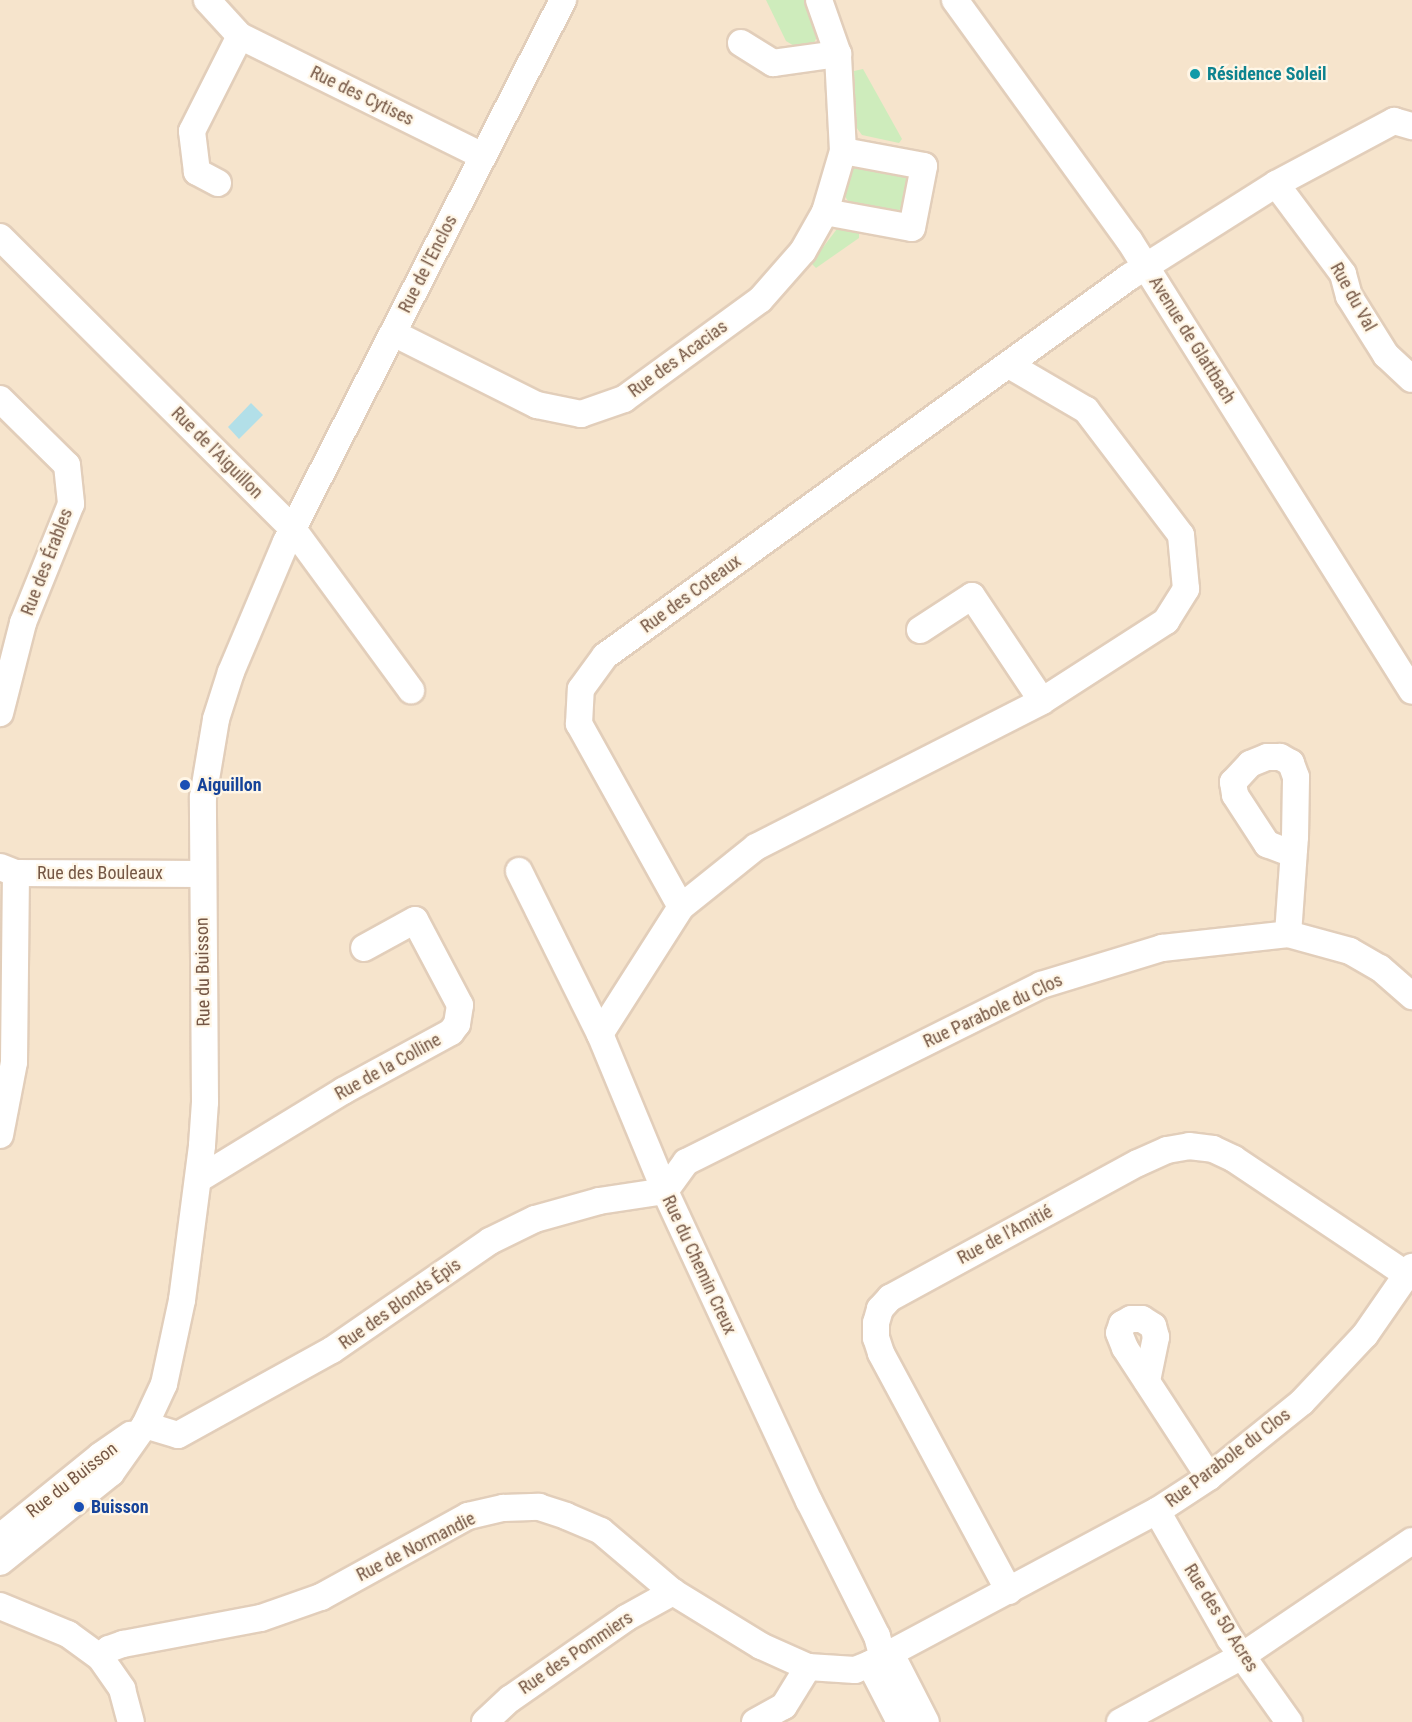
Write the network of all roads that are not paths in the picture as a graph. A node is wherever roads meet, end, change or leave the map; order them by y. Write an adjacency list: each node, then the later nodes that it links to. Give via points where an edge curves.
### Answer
1 (207, 0): 5 (street, Rue des Cytises)
2 (563, 0): 10 (street, Rue de l'Enclos)
3 (819, 0): 7 (street, Rue des Acacias)
4 (954, 0): 15 (street, Avenue de Glattbach, via 1033,105)
5 (240, 36): 10 (street, Rue des Cytises); 11 (street, via 192,131 197,172)
6 (741, 43): 7 (street, via 773,63)
7 (838, 54): 9 (street, Rue des Acacias)
8 (1412, 126): 12 (street, via 1394,121)
9 (843, 151): 13 (street, Rue des Acacias); 13 (street, via 924,166 912,228)
10 (483, 156): 16 (street, Rue de l'Enclos)
11 (218, 183)
12 (1276, 183): 15 (street); 18 (street, Rue du Val, via 1343,274 1349,296 1386,355)
13 (825, 212): 16 (street, Rue des Acacias, via 803,251 760,300 624,399 581,414 537,405)
14 (0, 237): 20 (street, Rue de l'Aiguillon)
15 (1145, 267): 17 (street, Rue des Coteaux); 23 (street, Avenue de Glattbach)
16 (393, 333): 20 (street, Rue de l'Enclos)
17 (1009, 365): 24 (street, via 1086,410 1181,535 1186,589 1166,621); 30 (street, Rue des Coteaux, via 605,656 581,689 579,724)
18 (1412, 379)
19 (0, 399): 25 (street, Rue des Érables, via 67,465 71,504 23,624)
20 (293, 529): 22 (street, Rue de l'Aiguillon); 29 (street, Rue du Buisson, via 231,672 216,719 203,797)
21 (920, 630): 24 (street, via 972,596)
22 (411, 690)
23 (1412, 691)
24 (1042, 701): 30 (street, via 756,847)
25 (0, 713)
26 (1293, 849): 31 (street)
27 (8, 870): 29 (street, Rue des Bouleaux); 35 (street, via 14,1062)
28 (519, 871): 34 (street, Rue du Chemin Creux)
29 (202, 874): 36 (street, Rue du Buisson, via 205,1102)
30 (681, 907): 34 (street)
31 (1288, 934): 33 (street, Rue Parabole du Clos, via 1350,951 1380,968); 37 (street, Rue Parabole du Clos, via 1161,948 1041,985 686,1162)
32 (364, 948): 36 (street, Rue de la Colline, via 415,921 460,1005 457,1024 451,1032 343,1090)
33 (1412, 996)
34 (600, 1034): 37 (street, Rue du Chemin Creux)
35 (0, 1135)
36 (199, 1179): 40 (street, Rue du Buisson, via 172,1356)
37 (664, 1191): 40 (street, Rue des Blonds Épis, via 598,1202 535,1219 490,1241 332,1350 178,1435); 49 (street, Rue du Chemin Creux, via 809,1501)
38 (1410, 1271): 41 (street, Rue Parabole du Clos, via 1365,1335 1302,1402); 46 (street, Rue de l'Amitié, via 1234,1159 1213,1149 1189,1146 1167,1150 1138,1163 890,1298 880,1309 876,1323 881,1353)
39 (1147, 1381): 41 (street)
40 (145, 1425): 43 (street, Rue du Buisson); 45 (street, Rue du Buisson, via 111,1473)
41 (1209, 1477): 42 (street, Rue Parabole du Clos)
42 (1157, 1511): 46 (street, Rue Parabole du Clos); 50 (street, Rue des 50 Acres)
43 (0, 1537)
44 (1412, 1540): 50 (street)
45 (0, 1562)
46 (1009, 1591): 49 (street, Rue Parabole du Clos)
47 (673, 1592): 51 (street, Rue de Normandie, via 601,1531 539,1507 503,1508 468,1516 321,1597 261,1618 123,1644); 52 (street, Rue de Normandie, via 761,1646); 54 (street, Rue des Pommiers, via 626,1618 510,1699)
48 (0, 1606): 51 (street, via 68,1634)
49 (887, 1656): 52 (street, Rue Parabole du Clos, via 855,1670); 56 (street, Rue du Chemin Creux); 57 (street, Rue du Chemin Creux)
50 (1242, 1656): 58 (street); 59 (street, Rue des 50 Acres)
51 (100, 1657): 53 (street, via 122,1689)
52 (808, 1667): 55 (street, via 784,1706)
53 (131, 1722)
54 (485, 1722)
55 (755, 1722)
56 (900, 1722)
57 (926, 1722)
58 (1120, 1722)
59 (1289, 1722)

